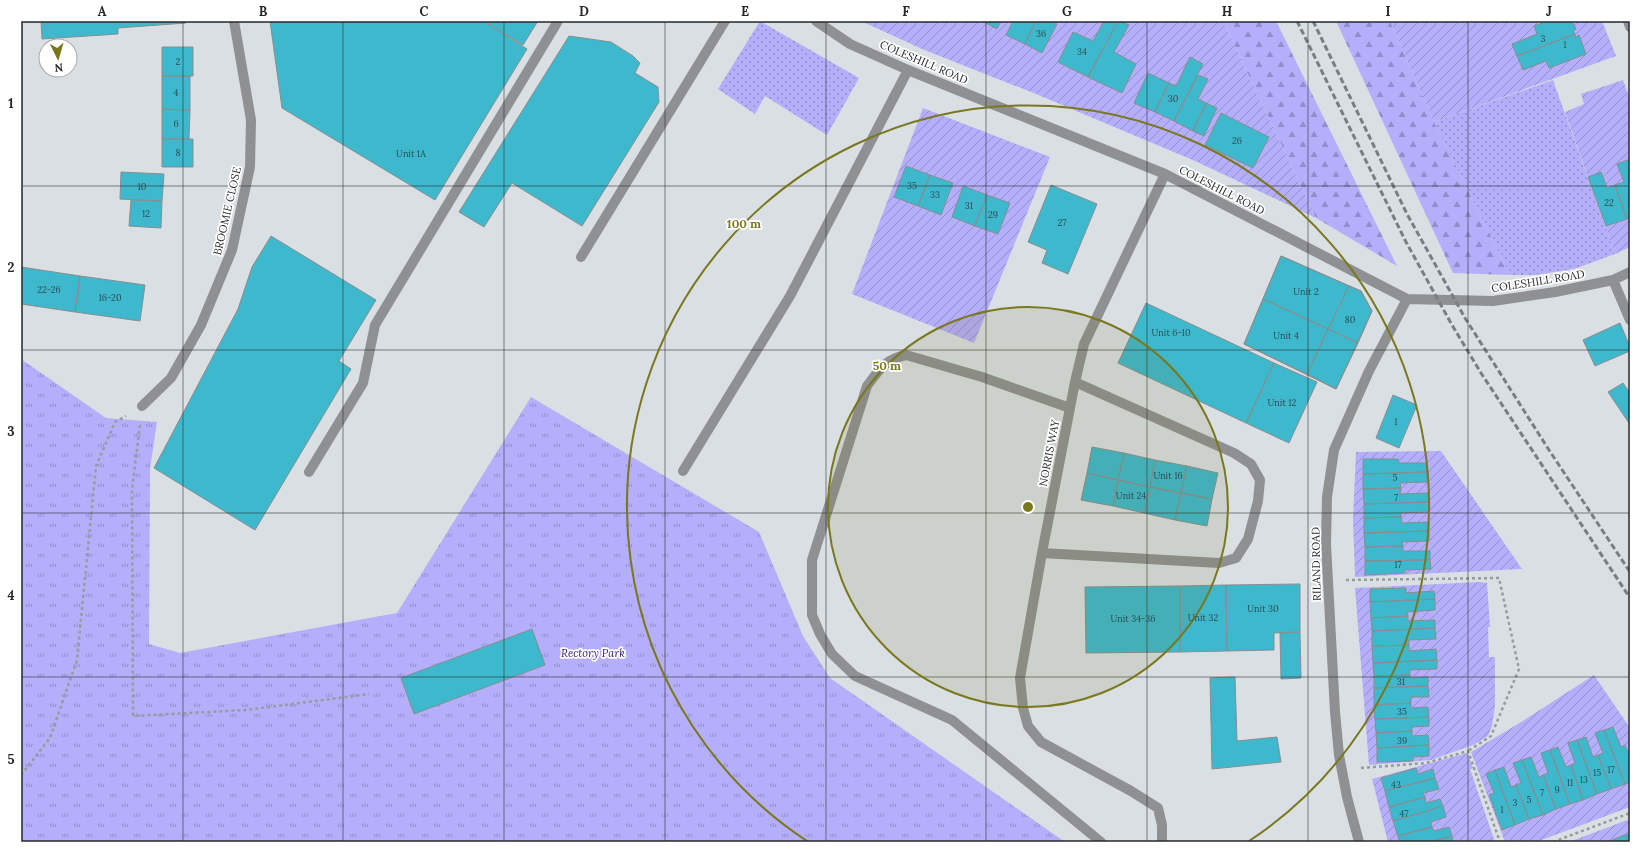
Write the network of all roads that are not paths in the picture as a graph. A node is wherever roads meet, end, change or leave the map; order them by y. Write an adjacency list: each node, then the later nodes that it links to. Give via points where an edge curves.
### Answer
1 (234, 21): 15 (street, BROOMIE CLOSE, via 250,120 250,167 232,250 201,325 171,378)
2 (558, 21): 17 (street, via 375,325 363,383)
3 (725, 21): 9 (street)
4 (816, 21): 7 (street, COLESHILL ROAD, via 850,44)
5 (1628, 21): 6 (street)
6 (1630, 26)
7 (908, 70): 8 (street, COLESHILL ROAD); 18 (street, via 790,296)
8 (1165, 174): 12 (street, COLESHILL ROAD); 14 (street, NORRIS WAY, via 1084,344)
9 (581, 257)
10 (1630, 272): 11 (street, COLESHILL ROAD)
11 (1613, 280): 12 (street, COLESHILL ROAD, via 1494,301); 13 (street)
12 (1407, 299): 22 (street, RILAND ROAD, via 1369,371 1334,450 1327,496 1326,544 1335,712 1347,797)
13 (1630, 320)
14 (1075, 382): 16 (street, NORRIS WAY); 19 (street, via 1234,453 1251,464 1260,480 1258,501 1248,539 1240,552 1236,558 1219,563)
15 (142, 406)
16 (1070, 408): 19 (street, NORRIS WAY); 20 (street, via 982,377 906,355 894,358 881,368 867,386 812,560 812,615 832,654 855,676 952,720)
17 (309, 472)
18 (683, 472)
19 (1042, 553): 21 (street, NORRIS WAY, via 1020,678 1028,726 1040,742 1158,808)
20 (1101, 842)
21 (1162, 842)
22 (1359, 842)

